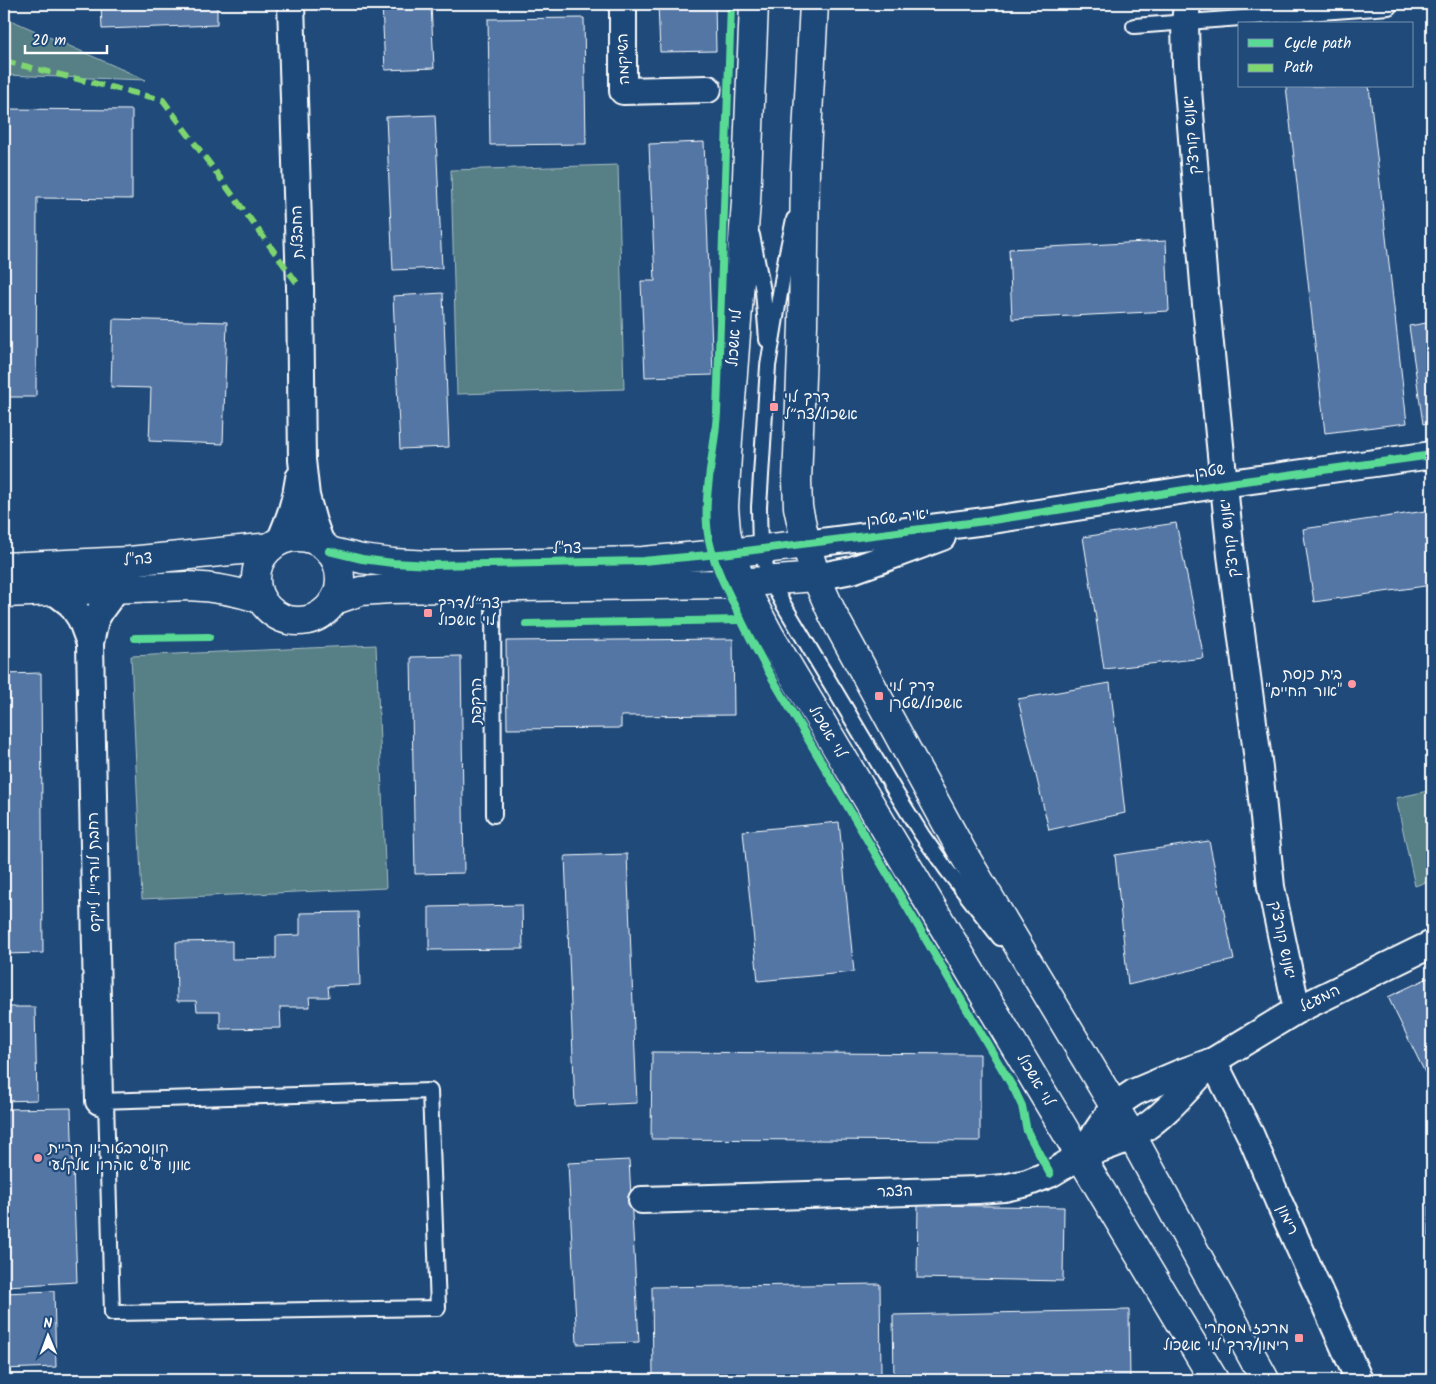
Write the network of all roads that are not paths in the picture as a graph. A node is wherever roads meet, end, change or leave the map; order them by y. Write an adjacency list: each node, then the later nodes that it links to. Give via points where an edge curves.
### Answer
1 (291, 4): 13 (street, החבצלת)
2 (622, 4): 8 (street, השיקמה, via 623,91)
3 (754, 4): 10 (main road, לוי אשכול)
4 (814, 4): 9 (main road)
5 (1389, 4): 6 (lane, via 1389,7)
6 (1186, 14): 7 (lane); 14 (street, יאנוש קורצ'ק, via 1186,65)
7 (1134, 26)
8 (708, 89)
9 (805, 171): 11 (lane, via 786,256); 17 (main road, via 797,481 798,507)
10 (746, 202): 11 (lane, via 763,291); 20 (main road, לוי אשכול, via 724,507)
11 (768, 366): 19 (lane, via 759,507)
12 (1432, 455): 14 (street, שטרן)
13 (302, 460): 16 (street, via 292,514); 18 (street, via 306,496)
14 (1224, 484): 15 (street, שטרן); 35 (street, יאנוש קורצ'ק, via 1271,887)
15 (993, 520): 17 (street, יאיר שטרן); 22 (street, יאיר שטרן, via 861,566)
16 (276, 544): 18 (main road, via 302,537); 21 (main road, צה"ל, via 129,561); 29 (main road, via 264,554 259,564 256,576)
17 (806, 544): 19 (main road, צה"ל); 22 (main road)
18 (325, 548): 20 (main road, צה"ל, via 362,559 431,565 643,561); 30 (main road, via 336,562 340,574)
19 (760, 549): 20 (main road, צה"ל); 23 (lane); 24 (main road)
20 (730, 553): 24 (main road, לוי אשכול)
21 (4, 567)
22 (816, 577): 23 (main road, יאיר שטרן); 34 (main road, via 833,615 959,846)
23 (772, 580): 24 (main road, יאיר שטרן); 34 (lane, via 796,627 922,835)
24 (742, 583): 25 (main road); 40 (main road, לוי אשכול, via 775,644)
25 (493, 588): 30 (main road, via 361,591); 32 (lane, הרקפת)
26 (116, 589): 27 (main road, צה"ל); 29 (main road, צה"ל, via 188,586 214,588); 31 (street, רחבת לורדייל לייקס, via 95,620)
27 (54, 591): 28 (main road, צה"ל); 31 (street, רחבת לורדייל לייקס, via 71,604)
28 (4, 592)
29 (261, 599): 30 (main road, via 274,614 293,621 312,619 322,614)
30 (335, 600)
31 (90, 642): 37 (street, רחבת לורדייל לייקס)
32 (494, 815)
33 (1432, 944): 35 (street, המעגל)
34 (1052, 1004): 38 (main road)
35 (1297, 1010): 36 (street, המעגל)
36 (1213, 1062): 38 (street, המעגל, via 1135,1092); 39 (street, המעגל, via 1154,1122); 44 (street, רימון, via 1251,1136)
37 (103, 1101): 37 (lane, via 112,1313 438,1308 430,1091)
38 (1114, 1106): 39 (main road); 40 (street, הצבר)
39 (1132, 1136): 40 (street, המעגל); 43 (main road)
40 (1080, 1156): 41 (street, הצבר, via 1050,1174 1004,1188); 42 (main road, לוי אשכול)
41 (642, 1200)
42 (1214, 1380)
43 (1265, 1380)
44 (1359, 1380)

